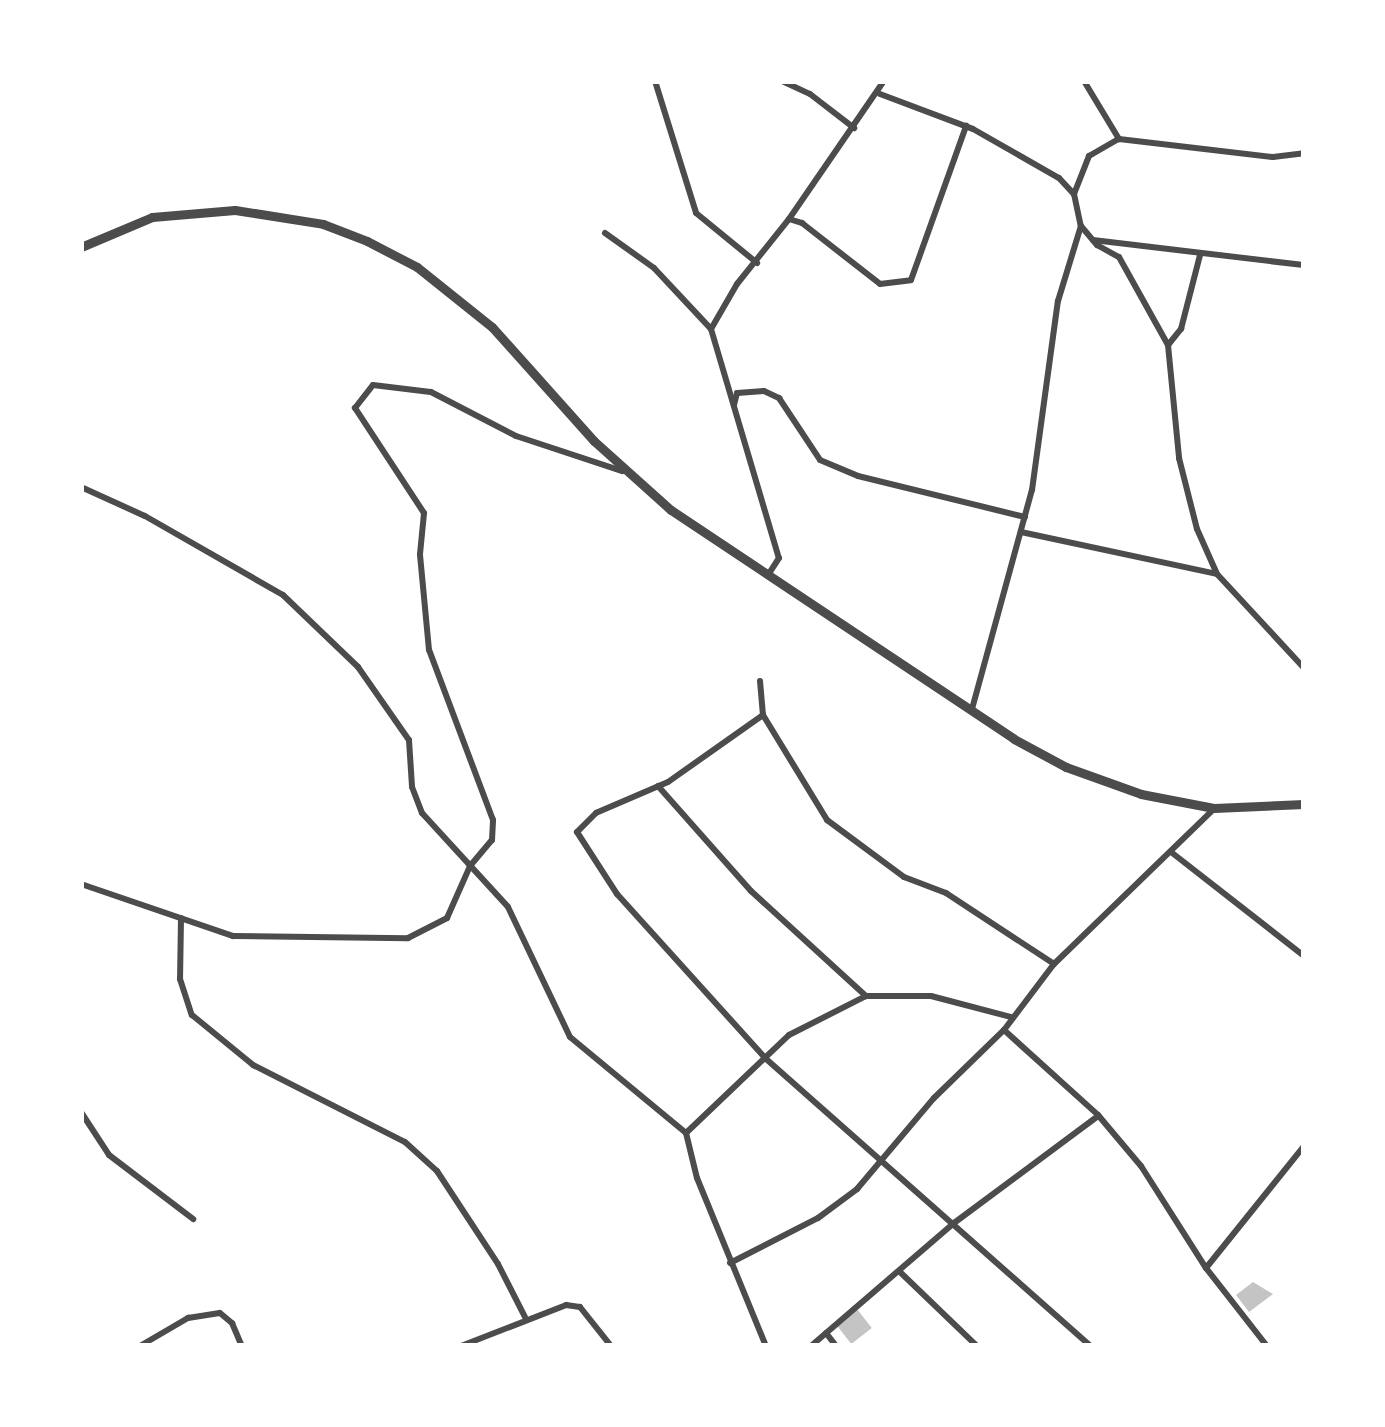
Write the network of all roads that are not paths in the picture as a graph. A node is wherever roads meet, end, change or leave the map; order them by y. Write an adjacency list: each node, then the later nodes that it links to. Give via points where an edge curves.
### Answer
1 (655, 81): 17 (street, via 696,212)
2 (782, 81): 7 (street)
3 (884, 81): 5 (street)
4 (1084, 81): 8 (street)
5 (880, 94): 6 (street); 7 (street)
6 (966, 126): 10 (street); 11 (street, via 910,280 880,284)
7 (854, 128): 11 (street)
8 (1119, 139): 9 (street, via 1273,158); 10 (street, via 1089,156)
9 (1304, 153)
10 (1074, 194): 12 (street)
11 (789, 219): 17 (street)
12 (1081, 226): 14 (street); 24 (street, via 1058,301)
13 (605, 233): 19 (street, via 654,268)
14 (1093, 240): 16 (street); 20 (street, via 1119,257)
15 (81, 247): 22 (street, via 152,217 235,210 323,224 368,241 417,267 492,327)
16 (1200, 255): 18 (street); 20 (street, via 1181,329)
17 (757, 263): 19 (street)
18 (1304, 266)
19 (711, 329): 21 (street)
20 (1168, 345): 26 (street, via 1179,458)
21 (734, 405): 24 (street, via 737,393 764,392 779,398 820,460); 27 (street, via 778,558)
22 (625, 472): 27 (street); 36 (street, via 516,436 430,392 373,385 355,408 424,513 429,650 493,820 492,840)
23 (81, 487): 36 (street, via 283,596 358,667 409,740 422,813)
24 (1025, 517): 25 (street)
25 (1021, 532): 26 (street); 30 (street)
26 (1216, 574): 28 (street)
27 (766, 578): 30 (street)
28 (1304, 668)
29 (760, 681): 31 (street)
30 (971, 713): 34 (street, via 1100,781)
31 (763, 715): 32 (street); 40 (street, via 827,820 862,850 946,892)
32 (658, 786): 41 (street, via 751,891); 44 (street, via 596,813 577,832 617,895)
33 (1304, 804): 34 (street)
34 (1214, 808): 35 (street)
35 (1171, 852): 39 (street); 40 (street)
36 (470, 866): 38 (street, via 448,918 408,938 233,936); 47 (street, via 508,907 570,1037)
37 (81, 884): 38 (street)
38 (181, 918): 55 (street, via 180,979 192,1015 253,1065 406,1142 437,1171)
39 (1304, 956)
40 (1054, 964): 42 (street)
41 (866, 996): 42 (street, via 931,996); 44 (street, via 789,1035)
42 (1011, 1017): 43 (street)
43 (1004, 1030): 46 (street); 49 (street)
44 (765, 1058): 47 (street); 49 (street)
45 (81, 1112): 50 (street, via 109,1155)
46 (1098, 1115): 51 (street); 53 (street)
47 (686, 1133): 52 (street)
48 (1304, 1146): 53 (street)
49 (881, 1157): 51 (street); 52 (street, via 818,1219)
50 (194, 1219)
51 (954, 1223): 54 (street); 65 (street)
52 (730, 1263): 61 (street)
53 (1206, 1268): 66 (street)
54 (898, 1271): 56 (street); 64 (street)
55 (525, 1317): 59 (street); 60 (street, via 580,1307)
56 (826, 1333): 62 (street); 63 (street)
57 (140, 1346): 58 (street, via 188,1318 220,1313)
58 (242, 1346)
59 (461, 1346)
60 (611, 1346)
61 (766, 1346)
62 (811, 1346)
63 (836, 1346)
64 (976, 1346)
65 (1091, 1346)
66 (1267, 1346)

